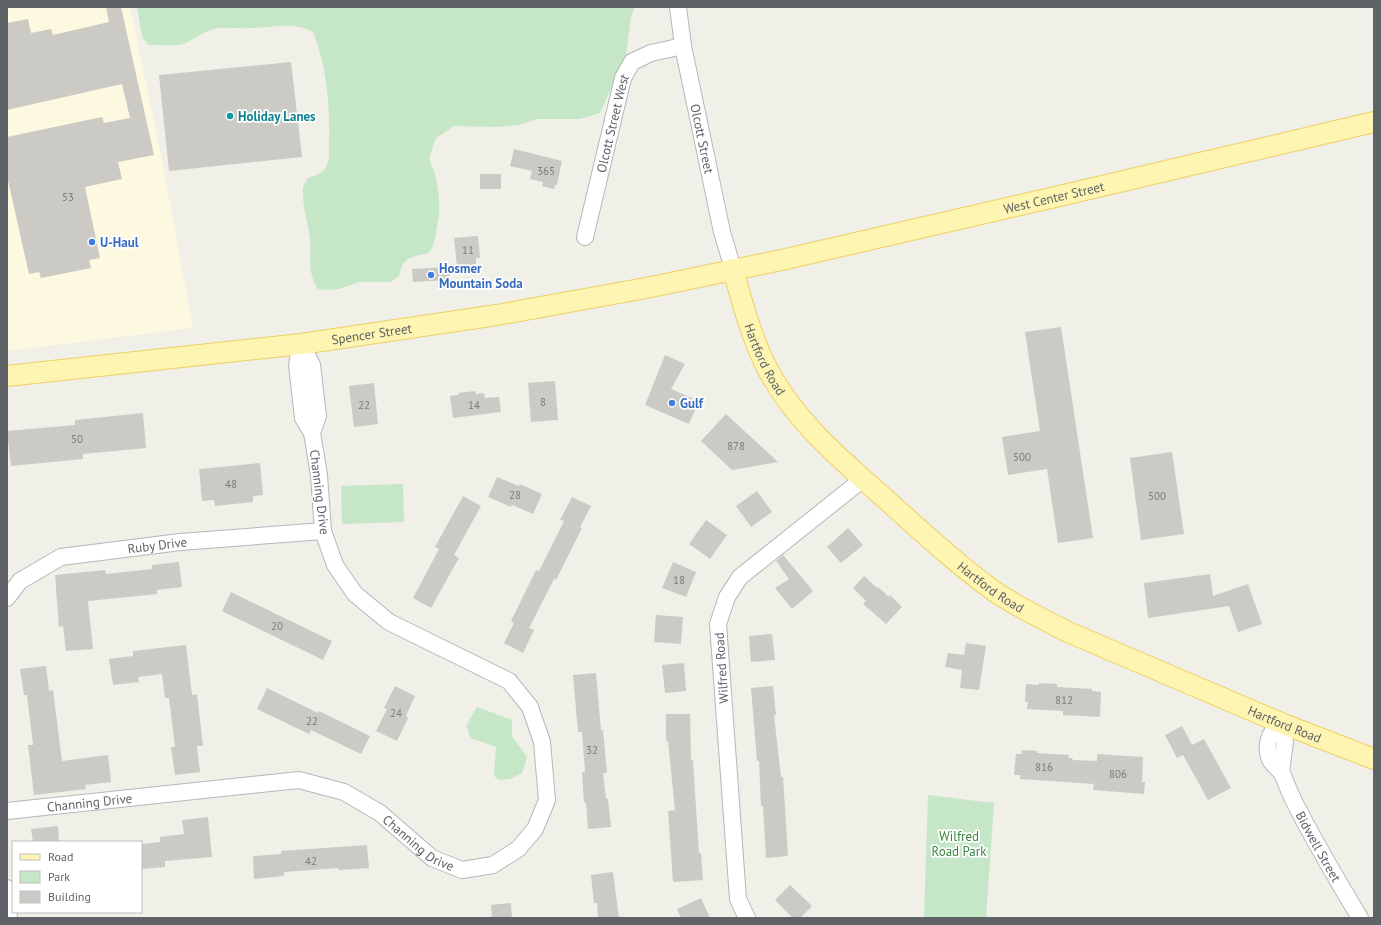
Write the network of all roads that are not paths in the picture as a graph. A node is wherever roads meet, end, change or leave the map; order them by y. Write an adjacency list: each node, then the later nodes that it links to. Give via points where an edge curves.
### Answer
1 (678, 7): 2 (street, Olcott Street)
2 (683, 46): 4 (street, Olcott Street West, via 632,62 624,78); 5 (street, Olcott Street, via 722,232)
3 (1374, 122): 5 (main road, West Center Street, via 1061,196)
4 (585, 237)
5 (733, 269): 6 (main road, Spencer Street, via 646,288 497,315); 8 (main road, Hartford Road, via 758,348 766,367 787,401 819,437)
6 (301, 344): 7 (main road, Spencer Street); 9 (street, Channing Drive, via 297,365 302,418 312,433 319,475)
7 (7, 376)
8 (863, 479): 11 (main road, Hartford Road, via 958,563 995,592 1068,632); 16 (street, Wilfred Road, via 740,577 727,597 718,624 738,899)
9 (323, 531): 10 (street, Ruby Drive, via 180,542 61,557 20,581); 13 (street, Channing Drive, via 335,565 355,594 389,622 508,681 530,707 542,742 547,800 535,829 518,849 493,865 462,870 432,858 380,813 344,792 299,780)
10 (7, 598)
11 (1281, 723): 12 (main road, Hartford Road); 17 (street, Bidwell Street, via 1270,736 1267,752 1269,758 1273,766 1281,772 1327,864)
12 (1374, 759)
13 (7, 811)
14 (7, 888): 15 (street)
15 (9, 918)
16 (747, 918)
17 (1360, 918)

